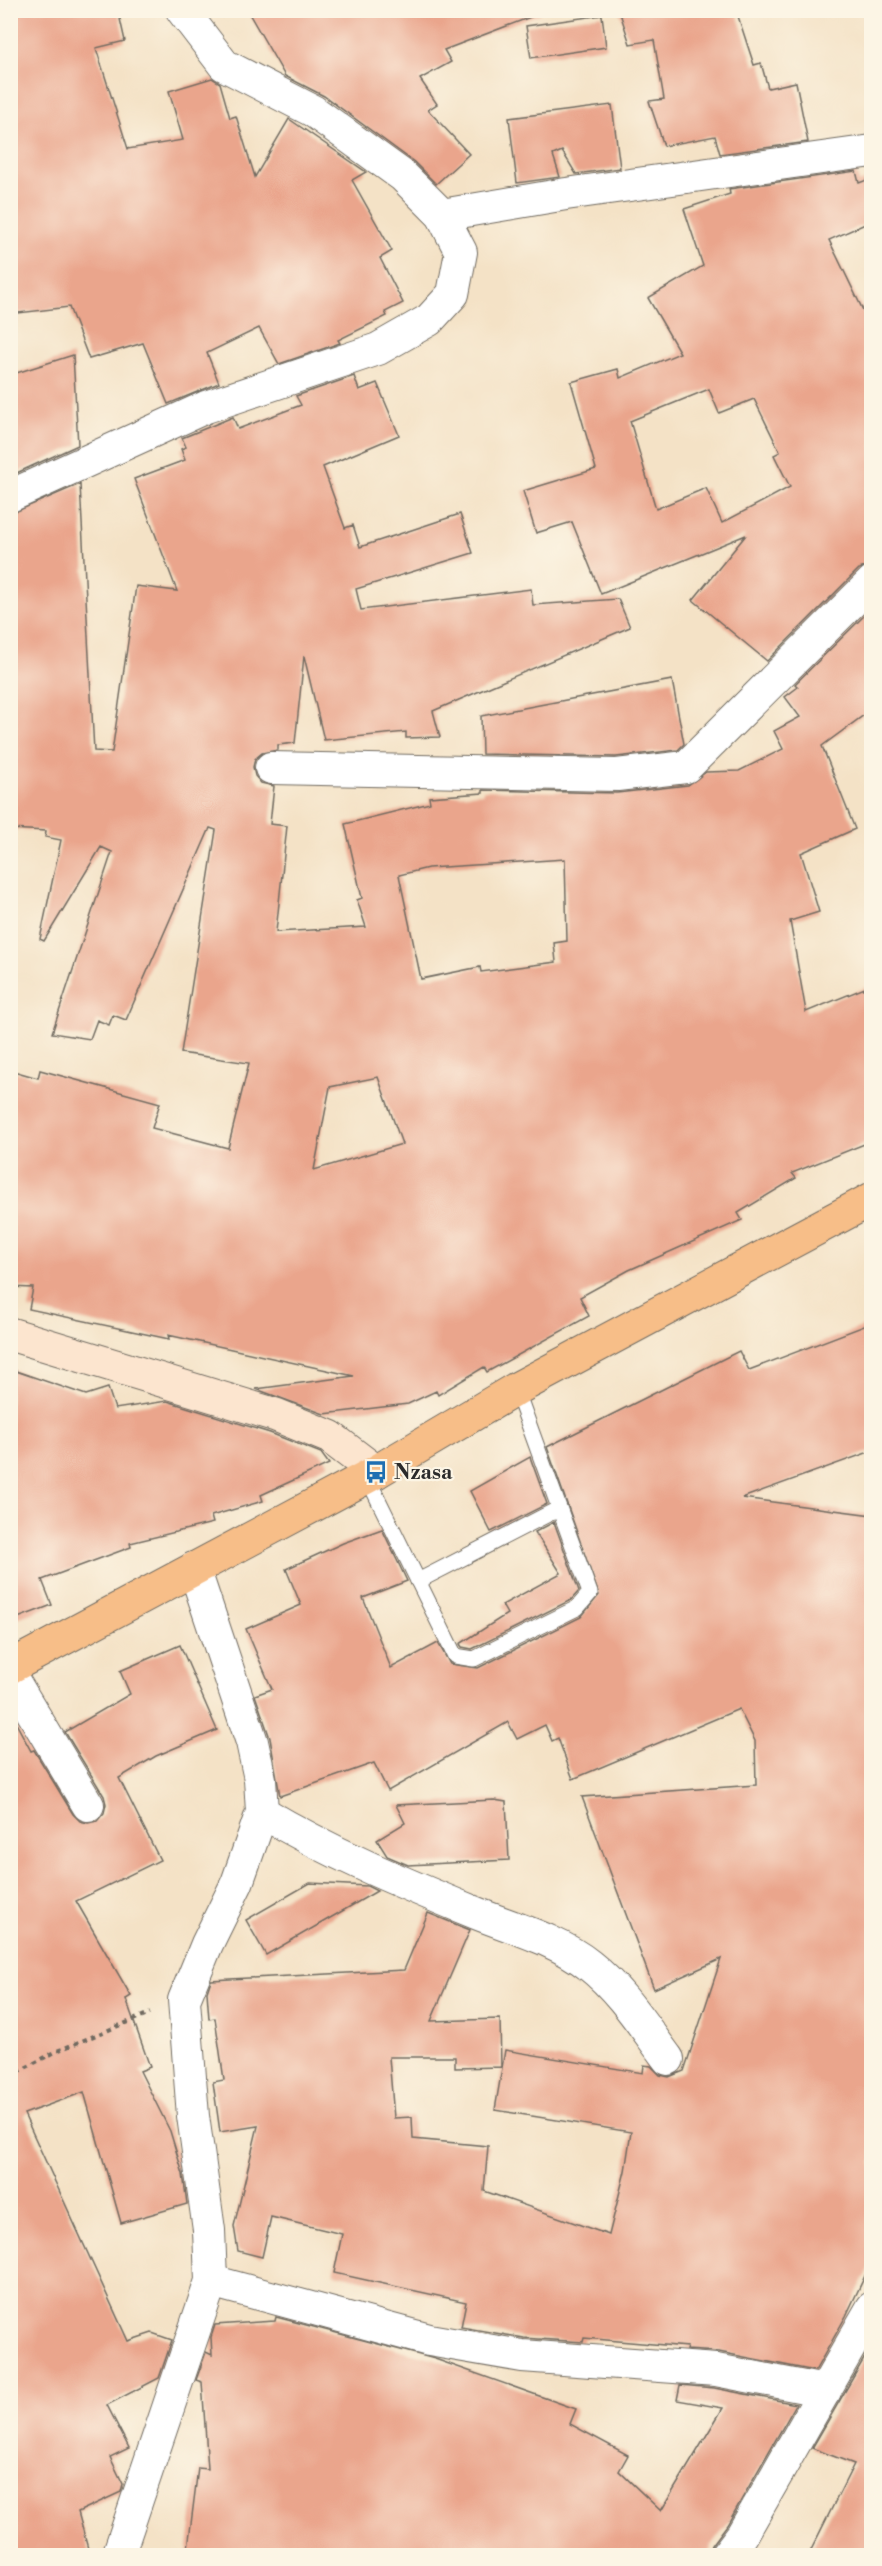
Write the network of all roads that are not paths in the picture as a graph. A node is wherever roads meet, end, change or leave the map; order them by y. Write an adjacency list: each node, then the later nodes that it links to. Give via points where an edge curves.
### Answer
1 (182, 10): 3 (street, via 224,65 313,111 403,176)
2 (872, 151): 3 (street)
3 (442, 215): 4 (street, via 461,252 453,294 429,321 378,349 206,407)
4 (10, 496)
5 (872, 582): 6 (street, via 686,767 617,775)
6 (271, 768)
7 (872, 1199): 9 (main road)
8 (10, 1334): 10 (main road, via 276,1415 330,1437)
9 (516, 1389): 10 (main road); 11 (lane)
10 (371, 1474): 12 (main road); 13 (lane)
11 (558, 1509): 13 (lane); 13 (lane, via 590,1593 577,1608 474,1659 455,1656)
12 (194, 1568): 14 (main road); 17 (street, via 252,1742)
13 (418, 1581)
14 (10, 1667)
15 (10, 1675): 16 (street)
16 (88, 1805)
17 (262, 1812): 18 (street, via 362,1866 557,1947 588,1964 616,1991); 19 (street, via 237,1883 184,2000)
18 (668, 2059)
19 (211, 2281): 21 (street, via 429,2340 522,2356 716,2370); 22 (street)
20 (868, 2318): 21 (street)
21 (825, 2391): 23 (street)
22 (118, 2556)
23 (726, 2556)

